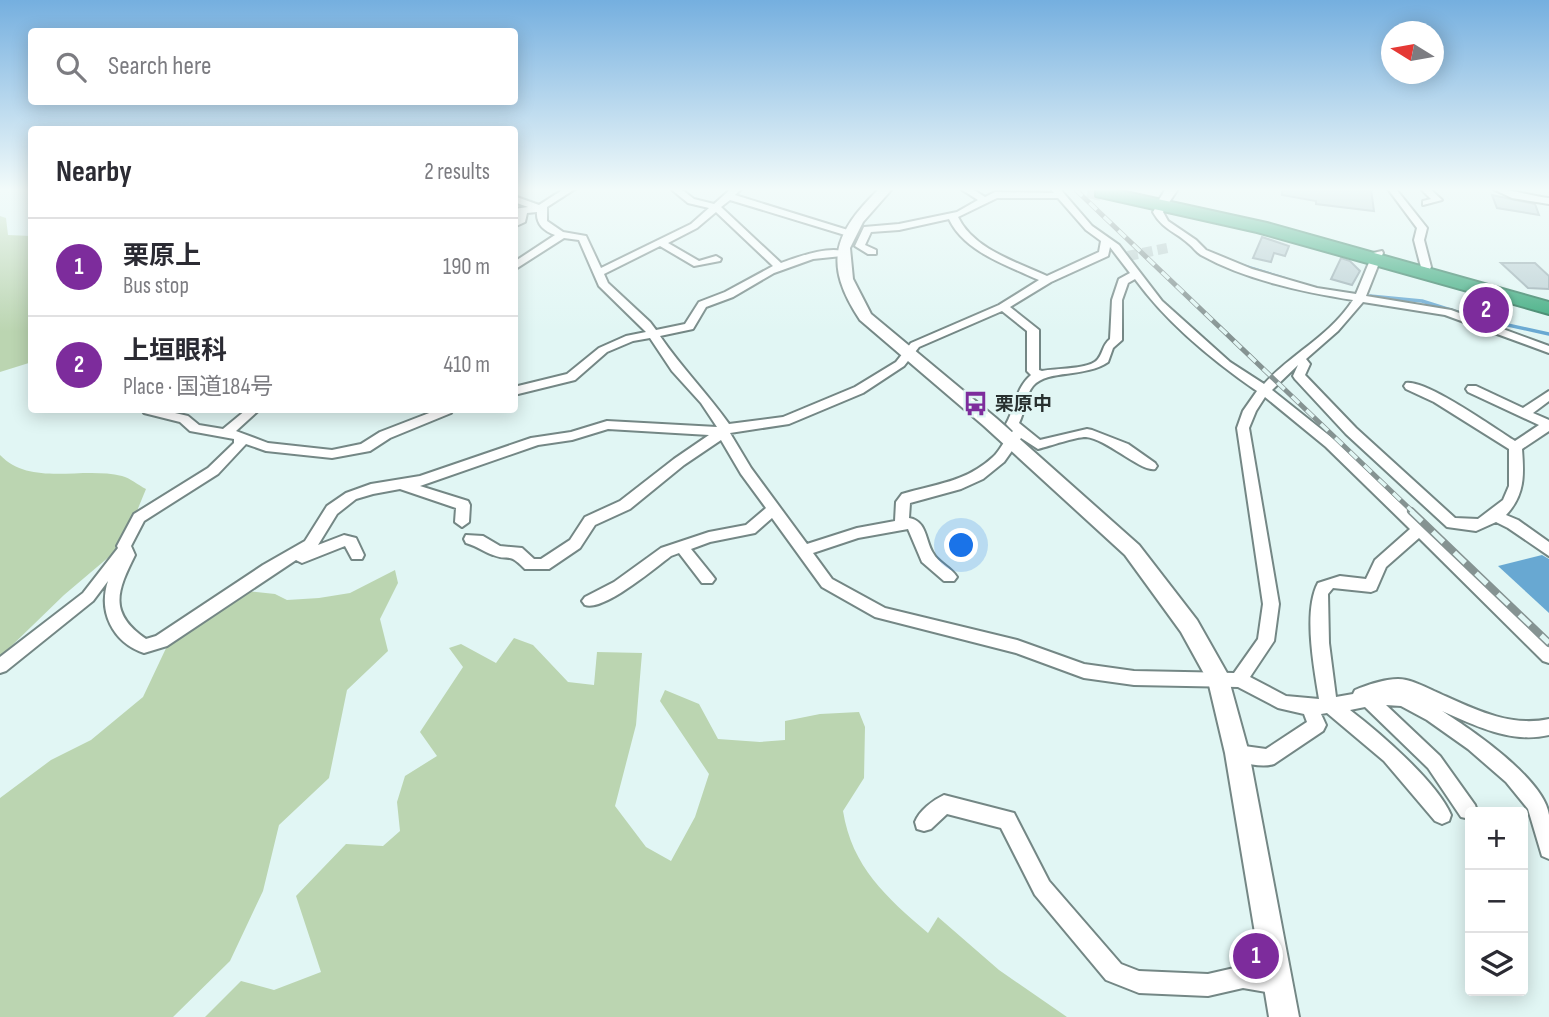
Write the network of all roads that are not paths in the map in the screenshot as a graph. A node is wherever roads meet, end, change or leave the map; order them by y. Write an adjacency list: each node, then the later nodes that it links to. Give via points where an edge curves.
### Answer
1 (561, 236): 19 (street)
2 (566, 236): 22 (street, via 583,238)
3 (672, 236): 14 (street)
4 (748, 236): 20 (street)
5 (849, 236): 20 (street)
6 (852, 236): 31 (street, via 842,273 851,295 865,317)
7 (853, 236): 16 (street)
8 (968, 236): 24 (street)
9 (1101, 236): 13 (street)
10 (1295, 236): 17 (highway)
11 (1420, 236): 21 (street)
12 (1187, 238): 15 (street); 25 (street, via 1202,252 1236,267)
13 (1106, 240): 23 (street, via 1126,257); 24 (street, via 1104,254)
14 (660, 242): 18 (street, via 698,264); 22 (street)
15 (1172, 247)
16 (872, 252)
17 (1377, 257): 21 (highway); 25 (street); 28 (highway)
18 (716, 259)
19 (518, 264)
20 (779, 266): 29 (street, via 708,301 689,327)
21 (1426, 267): 26 (highway)
22 (599, 273): 29 (street, via 609,293)
23 (1135, 275): 33 (street, via 1123,281 1118,293 1116,340 1104,360 1088,371); 37 (street, via 1158,303 1226,364)
24 (1047, 280): 27 (street)
25 (1359, 299): 30 (street, via 1447,312); 32 (street, via 1347,317)
26 (1549, 300)
27 (1003, 307): 31 (street, via 915,345); 33 (street, via 1033,330 1033,371)
28 (1549, 308)
29 (652, 334): 36 (street, via 615,343 571,377); 44 (street, via 717,417)
30 (1549, 350)
31 (910, 354): 44 (street, via 859,390 807,414); 46 (street)
32 (1298, 358): 37 (street); 51 (street, via 1304,364 1299,376 1351,431 1452,523 1478,525)
33 (1039, 375): 46 (street, via 1024,387 1021,410 1012,424)
34 (1410, 386): 47 (street)
35 (1472, 389): 42 (street)
36 (518, 390)
37 (1266, 391): 54 (street, via 1331,444); 67 (street, via 1247,410 1243,429 1271,604 1266,641)
38 (1549, 395): 42 (street)
39 (160, 413): 45 (street, via 184,419 195,428)
40 (251, 413): 45 (street)
41 (440, 413): 45 (street, via 349,453 266,447)
42 (1525, 413): 43 (street)
43 (1549, 425): 47 (street)
44 (723, 432): 49 (street, via 607,425 536,441); 50 (street); 55 (street, via 625,505 590,521 575,544 544,565 530,565 517,552 497,551)
45 (233, 435): 56 (street, via 240,444 213,471 139,518)
46 (1015, 435): 48 (street, via 1038,445 1087,433 1123,447); 53 (street, via 1002,456 954,490 907,497); 67 (street, via 1132,551)
47 (1516, 447): 51 (street, via 1519,482)
48 (1150, 466)
49 (404, 486): 52 (street, via 463,505); 61 (street, via 351,496 332,510 310,545)
50 (774, 509): 57 (street, via 750,529); 58 (street)
51 (1497, 517): 59 (street)
52 (462, 522)
53 (902, 523): 58 (street); 62 (street, via 917,529 927,558)
54 (1418, 530): 65 (street); 69 (street, via 1380,564 1371,586 1337,582 1324,586 1318,596)
55 (471, 539)
56 (124, 546): 61 (street, via 128,555 110,598 113,614 123,634 144,646 161,641); 66 (street, via 88,597)
57 (681, 546): 63 (street); 64 (street)
58 (805, 550): 67 (street, via 827,583 881,613 1017,647 1084,671 1134,678)
59 (1549, 550)
60 (357, 555): 61 (street, via 351,542 344,540)
61 (259, 577)
62 (949, 577)
63 (707, 579)
64 (590, 601)
65 (1549, 656)
66 (0, 666)
67 (1229, 680): 70 (street, via 1290,705); 72 (street)
68 (1367, 701): 69 (street); 71 (street, via 1359,696 1397,686 1500,725 1540,731); 73 (street, via 1434,762); 76 (street, via 1402,699 1486,753 1535,803)
69 (1329, 705): 70 (street); 74 (street, via 1400,764)
70 (1310, 707): 72 (street, via 1317,726 1268,758)
71 (1549, 727)
72 (1237, 753): 77 (street)
73 (1465, 807)
74 (1442, 815)
75 (924, 822): 77 (street, via 944,804 1007,820 1042,888 1114,972 1139,982 1209,985 1243,977)
76 (1549, 849)
77 (1278, 983): 78 (street)
78 (1284, 1017)

